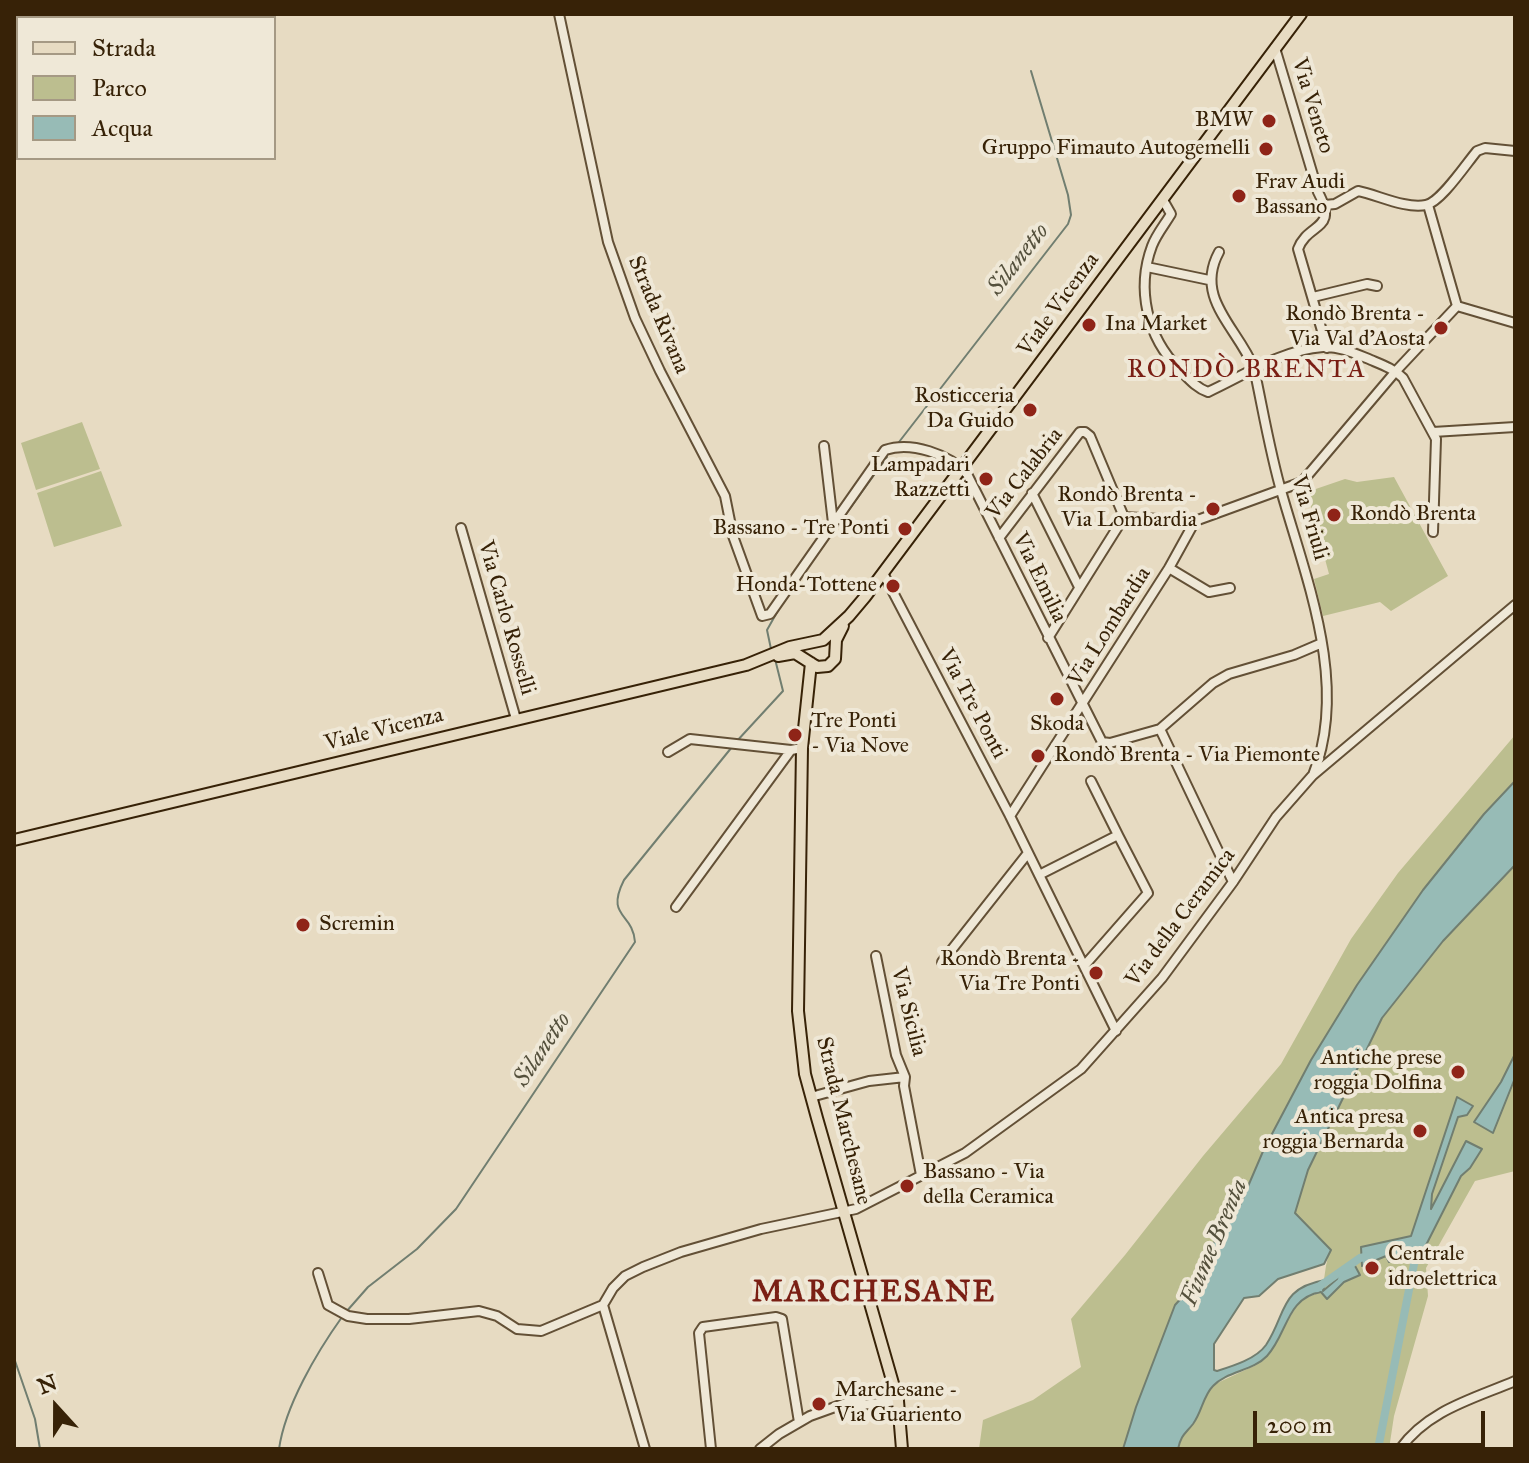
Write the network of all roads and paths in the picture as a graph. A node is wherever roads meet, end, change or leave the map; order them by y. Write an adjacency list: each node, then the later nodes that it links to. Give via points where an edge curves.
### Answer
1 (559, 14): 26 (street, Strada Rivana, via 608,242 635,318 725,496 733,536 762,616 770,614)
2 (1301, 14): 3 (main road, Viale Vicenza)
3 (1275, 48): 5 (main road, Viale Vicenza); 6 (street, Via Veneto)
4 (1515, 151): 7 (street, via 1477,151)
5 (1163, 200): 9 (street, via 1171,214 1152,245); 21 (main road, Viale Vicenza)
6 (1325, 205): 7 (street, via 1358,191); 12 (street, via 1326,219 1298,249)
7 (1428, 205): 13 (street)
8 (1219, 252): 10 (street)
9 (1147, 267): 10 (street); 16 (street, via 1148,321 1169,359 1196,386 1208,392)
10 (1209, 280): 16 (street, Via Friuli, via 1221,313)
11 (1377, 286): 12 (street)
12 (1313, 297): 15 (street)
13 (1457, 306): 14 (street); 17 (street)
14 (1515, 323)
15 (1327, 348): 16 (street); 17 (street)
16 (1254, 368): 22 (street, Via Friuli)
17 (1396, 371): 19 (street); 22 (street, via 1302,482)
18 (1515, 427): 19 (street)
19 (1433, 432): 28 (street)
20 (824, 446): 26 (street)
21 (962, 469): 26 (street, via 930,452 885,450); 29 (street, Via Emilia); 31 (main road, Viale Vicenza)
22 (1281, 491): 25 (street); 38 (street, Via Friuli)
23 (1032, 493): 24 (street, Via Calabria, via 1085,432); 29 (street, Via Calabria); 32 (street)
24 (1124, 517): 25 (street); 32 (street)
25 (1195, 521): 30 (street, Via Lombardia)
26 (833, 523)
27 (461, 528): 43 (street, Via Carlo Rosselli)
28 (1433, 532)
29 (999, 538): 36 (street, Via Emilia)
30 (1169, 568): 33 (street, Via Lombardia, via 1209,592); 42 (street, Via Lombardia)
31 (883, 573): 35 (main road, Viale Vicenza); 49 (street, Via Tre Ponti)
32 (1079, 587): 36 (street)
33 (1230, 588)
34 (1515, 605): 47 (street, Via della Ceramica)
35 (847, 617): 37 (main road, Viale Vicenza); 39 (main road, Viale Vicenza)
36 (1048, 638): 42 (street, Via Emilia)
37 (818, 641): 39 (main road); 40 (main road, Viale Vicenza); 41 (main road, via 808,649)
38 (1322, 643): 44 (street, via 1229,674); 47 (street, Via Friuli, via 1327,711)
39 (835, 650): 41 (main road, Viale Vicenza, via 833,662)
40 (763, 659): 41 (main road, Viale Vicenza, via 795,653); 43 (main road, Viale Vicenza)
41 (814, 664): 45 (main road, Strada Marchesane)
42 (1081, 705): 44 (street, Via Emilia, via 1102,742); 49 (street, Via Lombardia)
43 (516, 719): 51 (main road, Viale Vicenza)
44 (1160, 729): 54 (street)
45 (796, 749): 46 (street, via 690,739); 55 (street); 61 (main road, Strada Marchesane, via 798,1011)
46 (668, 752)
47 (1312, 776): 54 (street, Via della Ceramica, via 1276,817)
48 (1091, 781): 50 (street)
49 (1010, 816): 52 (street, Via Tre Ponti)
50 (1118, 835): 53 (street); 58 (street, via 1148,893)
51 (14, 840)
52 (1028, 853): 53 (street, Via Tre Ponti); 57 (street)
53 (1039, 875): 58 (street, Via Tre Ponti)
54 (1233, 882): 59 (street, Via della Ceramica)
55 (676, 907)
56 (876, 956): 60 (street, Via Sicilia)
57 (942, 962)
58 (1084, 966): 59 (street, Via Tre Ponti)
59 (1116, 1031): 62 (street, Via della Ceramica, via 1081,1069 965,1153)
60 (905, 1077): 61 (street, Via Sicilia); 62 (street, Via Sicilia)
61 (811, 1097): 63 (main road, Strada Marchesane)
62 (921, 1175): 63 (street, Via della Ceramica)
63 (845, 1212): 65 (street, Via della Ceramica, via 681,1252 625,1276); 66 (main road, Strada Marchesane)
64 (318, 1273): 65 (street, via 328,1305 367,1319 479,1311 517,1329 541,1331)
65 (603, 1305): 72 (street)
66 (889, 1365): 68 (street); 69 (main road, Strada Marchesane)
67 (1515, 1381): 76 (street, via 1440,1412 1421,1424)
68 (871, 1394): 69 (street, via 885,1389); 70 (street)
69 (897, 1398): 70 (street); 75 (main road, Strada Marchesane)
70 (830, 1408): 71 (street)
71 (799, 1422): 73 (street, via 782,1319 703,1327 699,1333); 74 (street)
72 (645, 1449)
73 (711, 1449)
74 (760, 1449)
75 (902, 1449)
76 (1400, 1449)

